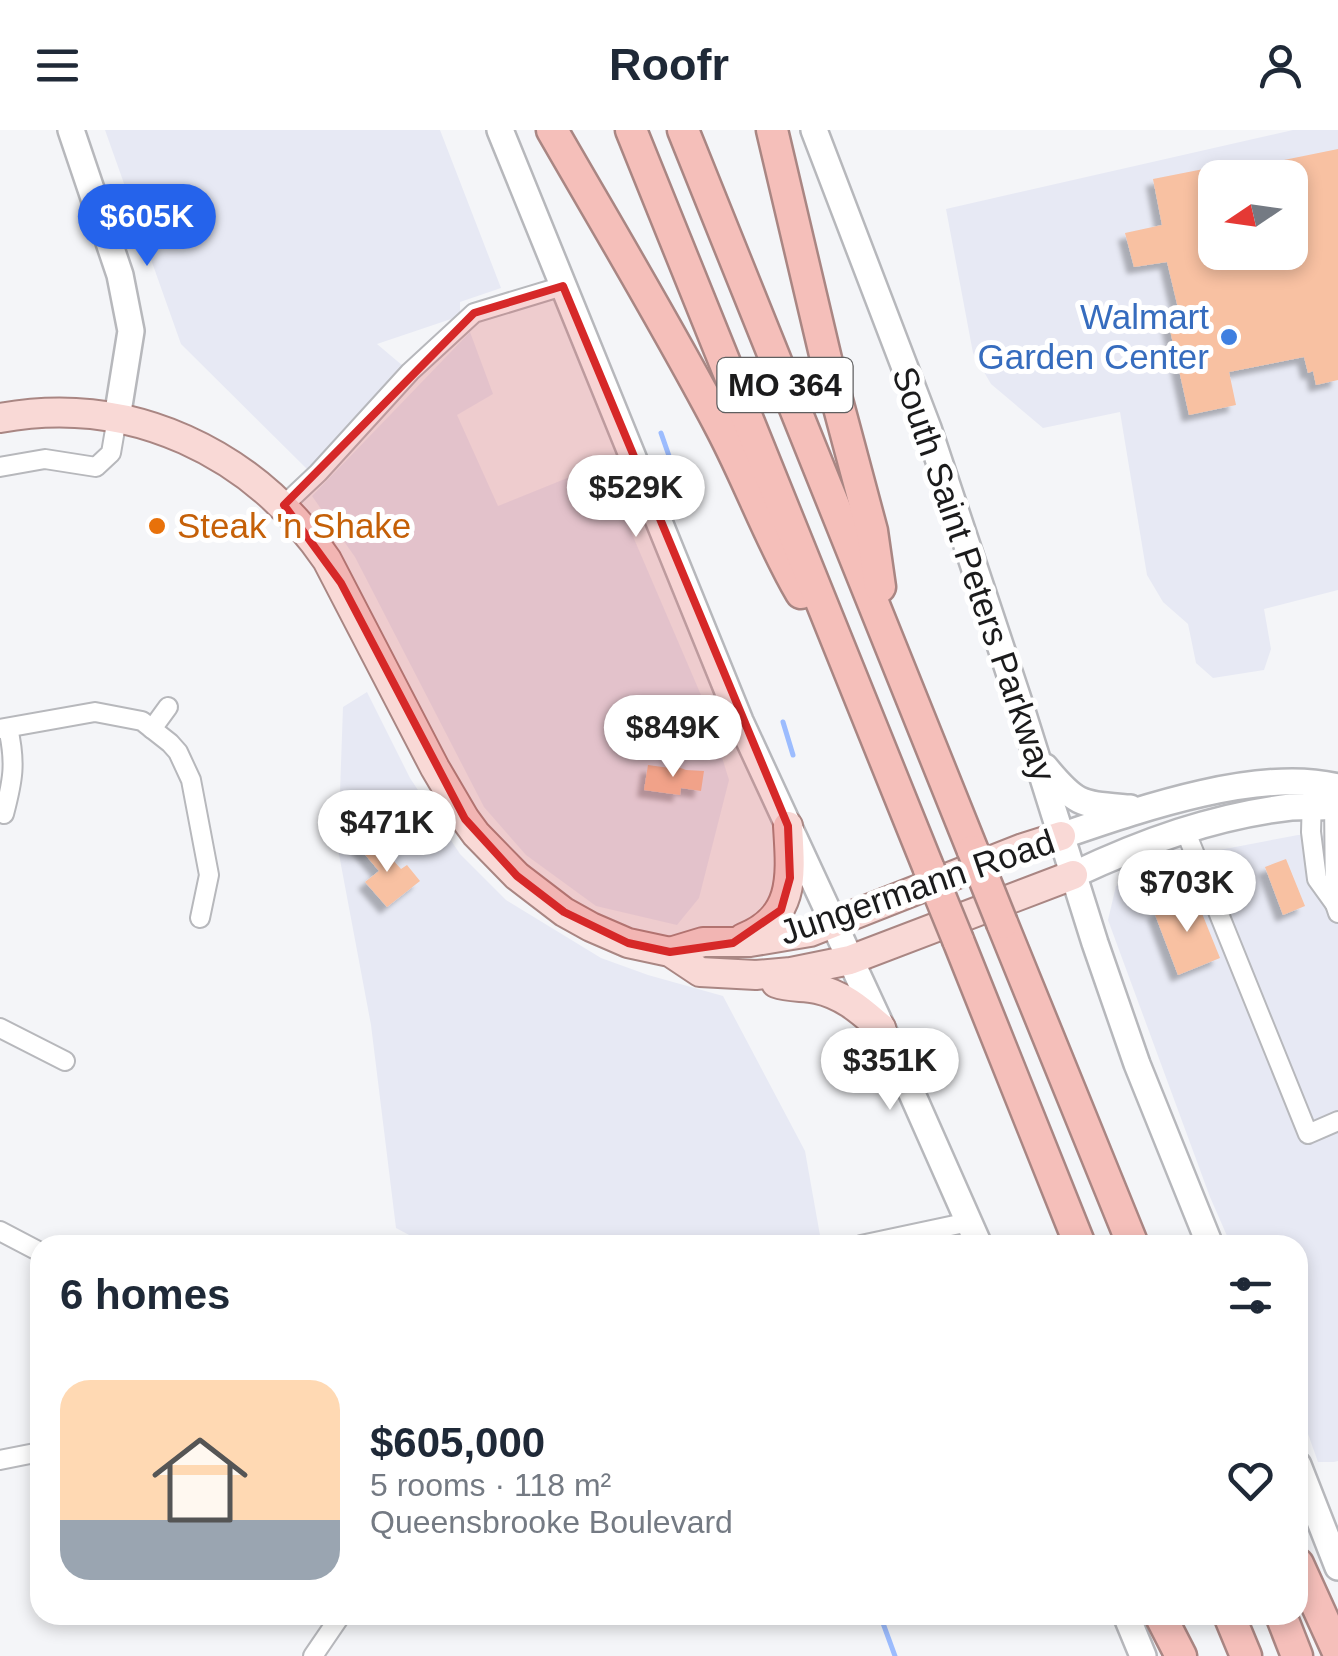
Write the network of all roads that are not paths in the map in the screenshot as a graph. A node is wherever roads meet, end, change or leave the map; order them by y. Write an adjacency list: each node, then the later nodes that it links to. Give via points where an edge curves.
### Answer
1 (70, 130): 10 (main road, via 120,274 131,331)
2 (500, 130): 8 (main road)
3 (552, 130): 14 (highway, via 700,388 780,558)
4 (631, 130): 14 (highway, MO 364)
5 (682, 130): 13 (highway, MO 364)
6 (772, 130): 13 (highway, via 872,532)
7 (814, 130): 18 (main road, South Saint Peters Parkway, via 928,428)
8 (563, 286): 12 (street, via 474,313); 22 (main road)
9 (0, 418): 10 (main road, Jungermann Road)
10 (117, 418): 11 (street, via 111,453 96,466 45,459); 12 (main road, Jungermann Road, via 219,456)
11 (0, 468)
12 (284, 505): 30 (main road, Jungermann Road, via 341,582 476,834 564,912 628,942)
13 (888, 640): 40 (highway, MO 364, bridge)
14 (852, 677): 39 (highway, MO 364, bridge)
15 (168, 707): 17 (street)
16 (4, 728): 17 (street, via 96,712); 21 (street, via 14,779)
17 (152, 729): 27 (street, via 178,752 191,780 209,875)
18 (1037, 757): 20 (main road, via 1080,801); 24 (main road, South Saint Peters Parkway)
19 (1328, 796): 20 (main road, Jungermann Road, via 1255,785); 23 (main road, Jungermann Road); 26 (street, via 1311,832 1317,880)
20 (1140, 810): 24 (main road, Jungermann Road)
21 (4, 814)
22 (788, 826): 28 (main road); 29 (main road, via 790,878 781,910 756,933)
23 (1185, 830): 25 (main road, Jungermann Road); 36 (street, via 1308,1134)
24 (1061, 836): 25 (main road, South Saint Peters Parkway); 28 (main road, Jungermann Road)
25 (1074, 875): 31 (main road, Jungermann Road); 41 (main road, South Saint Peters Parkway, via 1136,1064)
26 (1337, 909)
27 (200, 918)
28 (833, 924): 29 (main road, Jungermann Road); 31 (main road)
29 (732, 942): 30 (main road, Jungermann Road)
30 (670, 952): 32 (main road, Jungermann Road, via 700,972)
31 (850, 960): 32 (main road, Jungermann Road); 34 (main road)
32 (756, 975): 34 (main road, via 788,988 835,994)
33 (0, 1028): 35 (street)
34 (881, 1028): 38 (main road)
35 (64, 1061)
36 (1338, 1121)
37 (0, 1231): 42 (street)
38 (974, 1233)
39 (1076, 1235)
40 (1128, 1235)
41 (1206, 1235)
42 (30, 1247)
43 (30, 1454): 44 (street)
44 (0, 1460)
45 (1308, 1491): 46 (main road)
46 (1338, 1568)
47 (1308, 1586): 53 (highway)
48 (333, 1625): 54 (street)
49 (1130, 1625): 55 (main road)
50 (1165, 1625): 56 (highway)
51 (1234, 1625): 57 (highway)
52 (1285, 1625): 58 (highway)
53 (1338, 1652)
54 (313, 1656)
55 (1143, 1656)
56 (1181, 1656)
57 (1246, 1656)
58 (1298, 1656)

